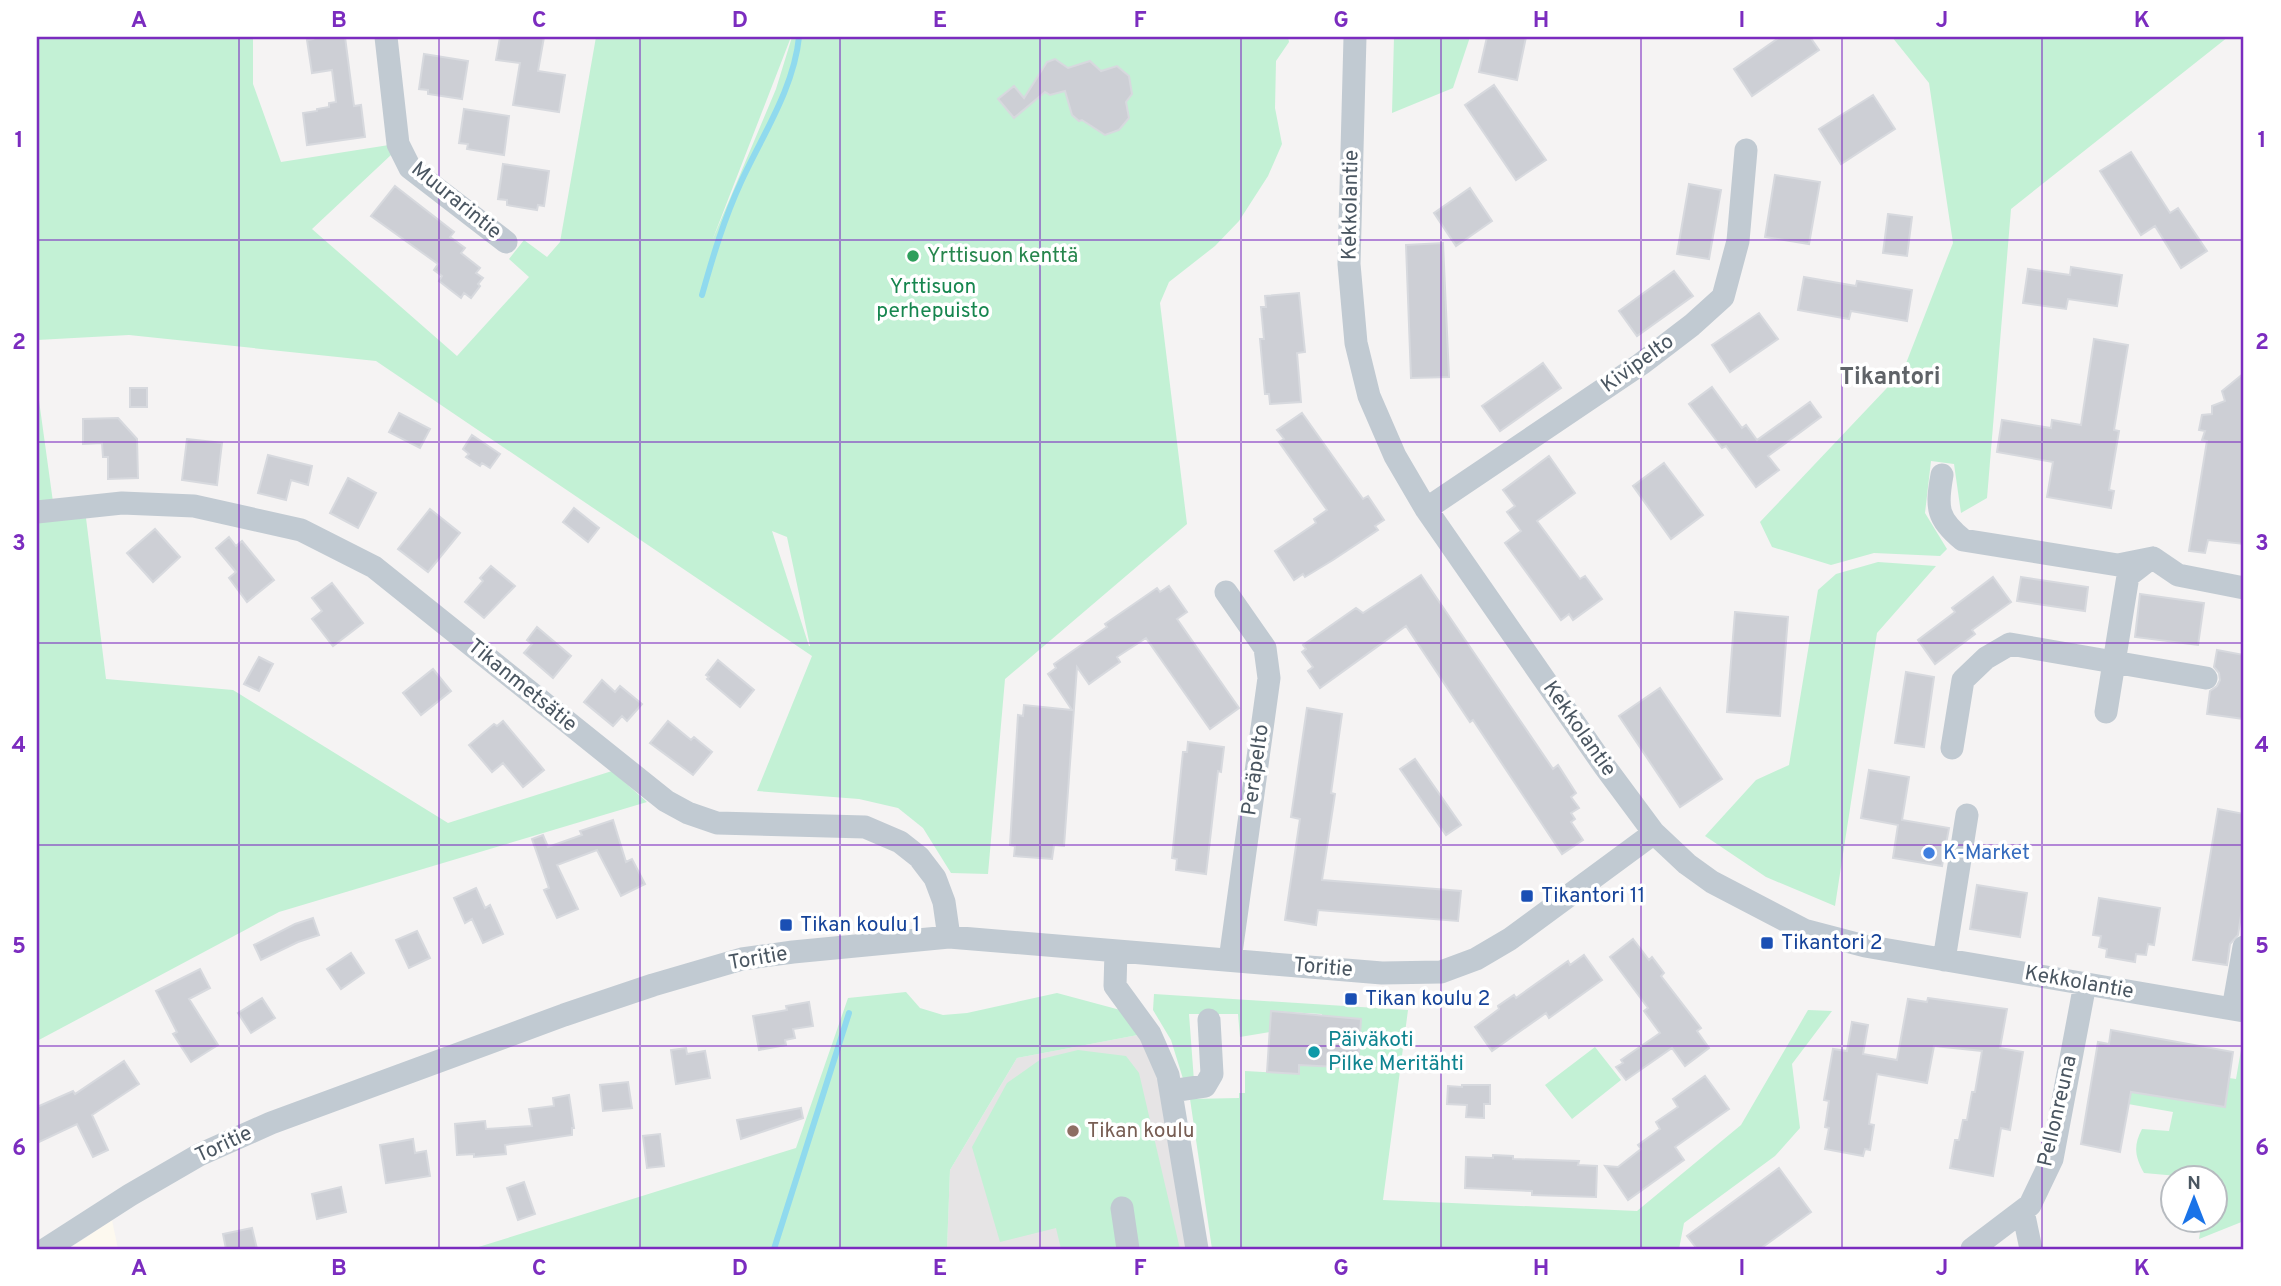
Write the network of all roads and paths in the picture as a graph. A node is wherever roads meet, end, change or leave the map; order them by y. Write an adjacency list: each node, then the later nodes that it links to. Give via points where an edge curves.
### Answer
1 (386, 37): 4 (street, Muurarintie, via 398,144 411,168)
2 (1355, 37): 6 (street, Kekkolantie, via 1349,264 1356,343 1369,396 1395,456)
3 (1746, 150): 6 (street, Kivipelto, via 1738,241 1723,297 1641,364)
4 (506, 242)
5 (1942, 475): 8 (street, via 1938,510 1947,527 1963,540 2118,565)
6 (1426, 509): 16 (street, Kekkolantie)
7 (37, 512): 17 (street, Tikanmetsätie, via 122,503 194,506 301,530 374,567 666,801 688,813 717,823 865,827 900,842 935,878 944,902)
8 (2152, 558): 9 (street, via 2178,575); 11 (street, via 2128,576)
9 (2244, 588)
10 (1226, 592): 20 (street, Peräpelto, via 1265,648 1269,678)
11 (2114, 662): 12 (street); 13 (street); 14 (street, via 2010,644 1963,680)
12 (2206, 678)
13 (2106, 712)
14 (1952, 748)
15 (1967, 815): 21 (street)
16 (1654, 833): 20 (street, Toritie, via 1510,939 1441,972 1382,973); 21 (street, Kekkolantie, via 1712,882 1804,930)
17 (948, 937): 19 (street, Toritie); 28 (street, Toritie, via 742,959 564,1014 259,1128 200,1155)
18 (2244, 947): 23 (street)
19 (1116, 951): 20 (street, Toritie); 25 (street, via 1115,986 1150,1034)
20 (1230, 960)
21 (1944, 960): 22 (street, Kekkolantie)
22 (2085, 984): 23 (street, Kekkolantie); 27 (street, Pellonreuna, via 2052,1159)
23 (2239, 1010)
24 (1209, 1020): 25 (street, via 1212,1074 1205,1086)
25 (1171, 1091): 30 (street)
26 (1122, 1208): 29 (street)
27 (2023, 1211): 31 (street, Pellonreuna); 32 (street)
28 (46, 1249)
29 (1128, 1249)
30 (1197, 1249)
31 (1972, 1249)
32 (2031, 1249)

